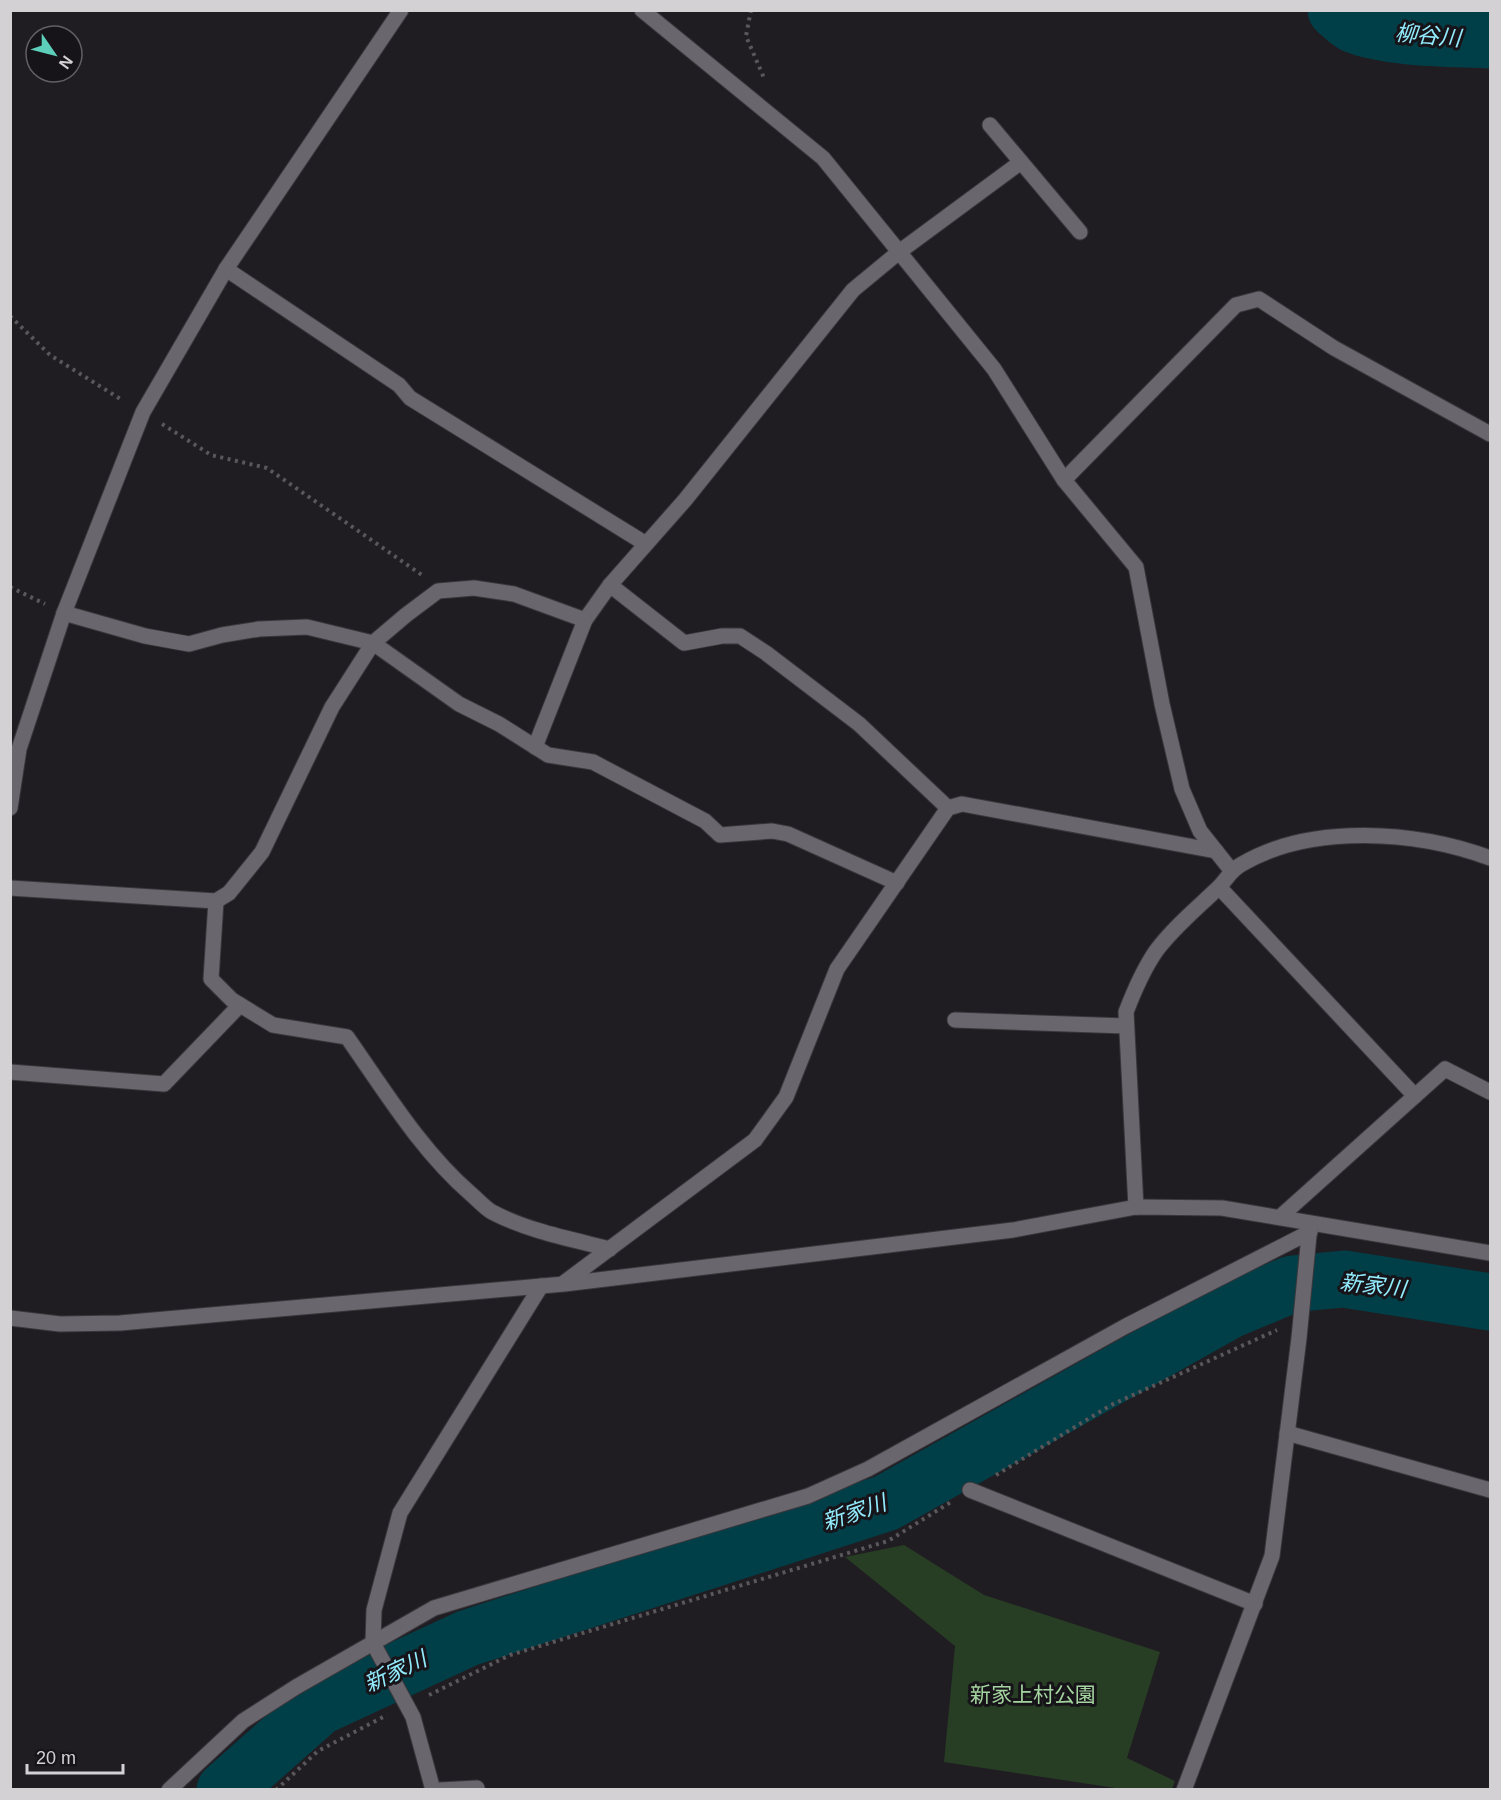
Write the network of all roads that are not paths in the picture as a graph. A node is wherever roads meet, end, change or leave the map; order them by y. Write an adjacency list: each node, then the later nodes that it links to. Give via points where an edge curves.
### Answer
1 (401, 10): 7 (street)
2 (642, 10): 6 (street, via 823,158)
3 (990, 125): 4 (street)
4 (1021, 162): 5 (street); 6 (street)
5 (1080, 232)
6 (900, 252): 9 (street, via 994,369); 10 (street, via 853,290)
7 (226, 269): 10 (street, via 399,385 410,398); 12 (street, via 143,412)
8 (1491, 434): 9 (street, via 1334,348 1259,299 1236,305)
9 (1065, 480): 18 (street, via 1136,567 1182,789 1200,831)
10 (646, 544): 11 (street)
11 (610, 585): 13 (street); 17 (street, via 684,643 740,636 766,653 859,724)
12 (64, 613): 14 (street, via 189,644 222,635 307,627); 16 (street, via 19,749)
13 (585, 620): 14 (street, via 514,594 474,588 438,591); 15 (street)
14 (373, 643): 15 (street, via 459,704); 24 (street, via 332,706 262,852 229,893)
15 (535, 747): 21 (street, via 548,755 593,762 705,821 720,835 771,831 788,834)
16 (10, 808)
17 (948, 808): 18 (street, via 962,804); 21 (street)
18 (1216, 851): 20 (street)
19 (1491, 858): 20 (street, via 1411,838 1356,834 1294,842)
20 (1231, 870): 22 (street)
21 (897, 883): 34 (street, via 837,969 786,1097 755,1140)
22 (1220, 887): 27 (street, via 1156,951 1126,1012); 30 (street)
23 (10, 888): 24 (street)
24 (216, 901): 25 (street, via 211,979)
25 (240, 1005): 28 (street, via 164,1084); 34 (street, via 273,1025 347,1037 453,1179 491,1211 547,1233)
26 (955, 1020): 27 (street)
27 (1126, 1026): 31 (street)
28 (10, 1072)
29 (1491, 1092): 30 (street, via 1445,1069)
30 (1415, 1096): 32 (street)
31 (1136, 1207): 32 (street, via 1222,1208); 36 (street, via 1013,1230)
32 (1280, 1217): 33 (street)
33 (1309, 1234): 35 (street); 39 (street); 43 (street, via 1126,1326 868,1469 808,1496 434,1608)
34 (610, 1249): 36 (street)
35 (1491, 1253)
36 (564, 1284): 37 (street)
37 (541, 1286): 38 (street, via 120,1323 60,1324); 43 (street, via 400,1513 374,1610)
38 (10, 1318)
39 (1287, 1433): 41 (street); 42 (street, via 1272,1556)
40 (970, 1490): 42 (street)
41 (1491, 1490)
42 (1256, 1604): 48 (street)
43 (373, 1643): 45 (street, via 243,1721); 46 (street, via 410,1711)
44 (477, 1788): 47 (street)
45 (169, 1790)
46 (433, 1790)
47 (440, 1790)
48 (1184, 1790)

